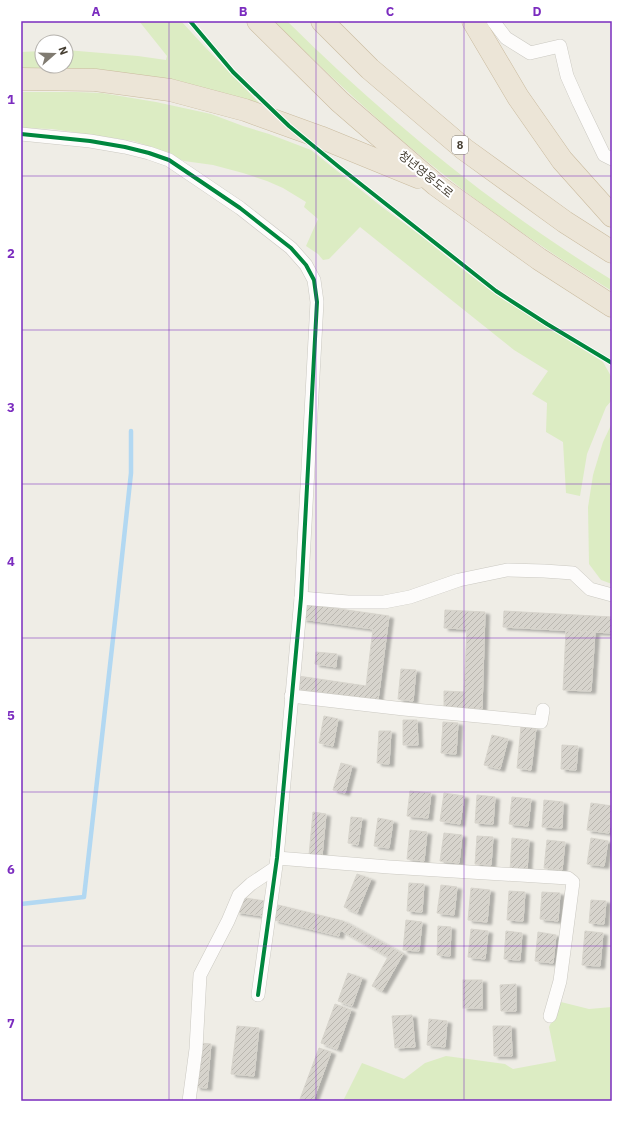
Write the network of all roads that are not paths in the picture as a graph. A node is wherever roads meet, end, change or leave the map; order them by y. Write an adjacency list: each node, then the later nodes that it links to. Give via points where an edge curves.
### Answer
1 (258, 21): 8 (highway, 청년영웅도로, via 340,102)
2 (322, 21): 10 (highway, 8, via 370,69 464,149 565,222)
3 (473, 21): 9 (highway, via 518,97 562,160)
4 (493, 21): 7 (street, via 506,38 530,53 560,46 567,76 579,104 604,155)
5 (21, 79): 8 (highway, via 95,80 170,90 246,110)
6 (21, 134): 13 (street, via 125,147 169,160 240,208 292,248 306,265 314,280 317,302)
7 (612, 159)
8 (436, 184): 11 (highway, 청년영웅도로, via 539,259)
9 (612, 216)
10 (612, 252)
11 (612, 306)
12 (612, 595): 13 (street, via 590,589 573,573 507,570 459,580 410,597 384,602)
13 (300, 598): 14 (street)
14 (292, 696): 15 (street, via 541,722); 16 (street)
15 (543, 710)
16 (276, 863): 17 (street); 18 (street, via 568,878 573,882 560,981); 19 (street, via 238,895 228,921 200,975 196,1049)
17 (258, 995)
18 (550, 1016)
19 (189, 1101)

